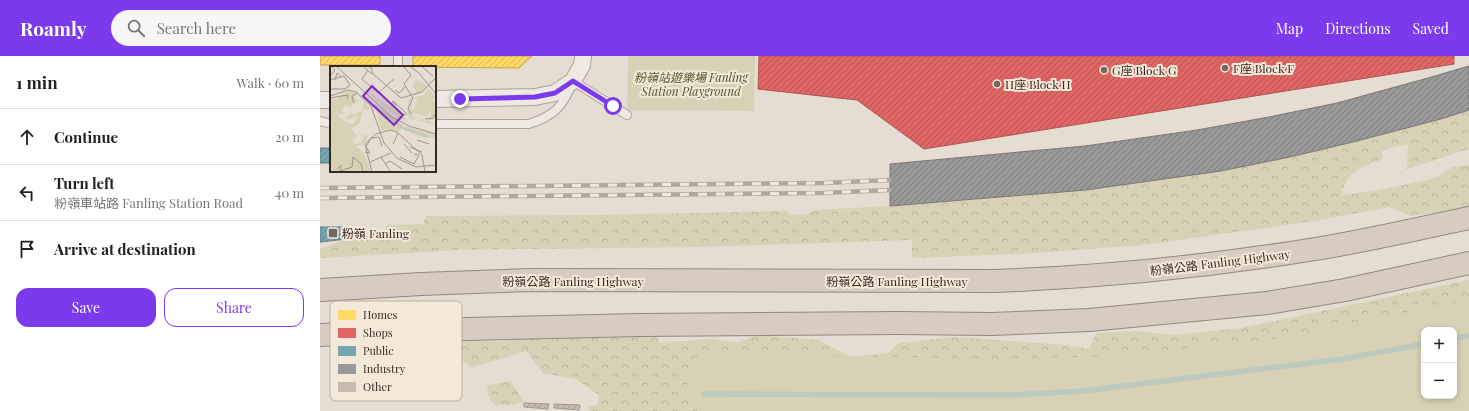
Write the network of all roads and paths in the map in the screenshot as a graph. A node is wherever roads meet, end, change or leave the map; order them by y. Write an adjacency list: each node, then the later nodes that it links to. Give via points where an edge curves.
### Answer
1 (583, 56): 2 (street, via 582,65)
2 (573, 81): 3 (street, via 555,93 535,97); 4 (lane); 7 (lane, via 568,95 558,109 544,119 529,124)
3 (436, 99)
4 (627, 115)
5 (320, 121): 6 (lane)
6 (330, 124)
7 (436, 124)
8 (1469, 218): 10 (highway, 粉嶺公路 Fanling Highway, via 1310,250 1206,265 1070,278 980,281 532,280)
9 (1469, 263): 11 (highway, via 1345,290 1267,303 1089,320 992,324)
10 (320, 290)
11 (462, 329)
12 (320, 335): 13 (highway)
13 (330, 335)

